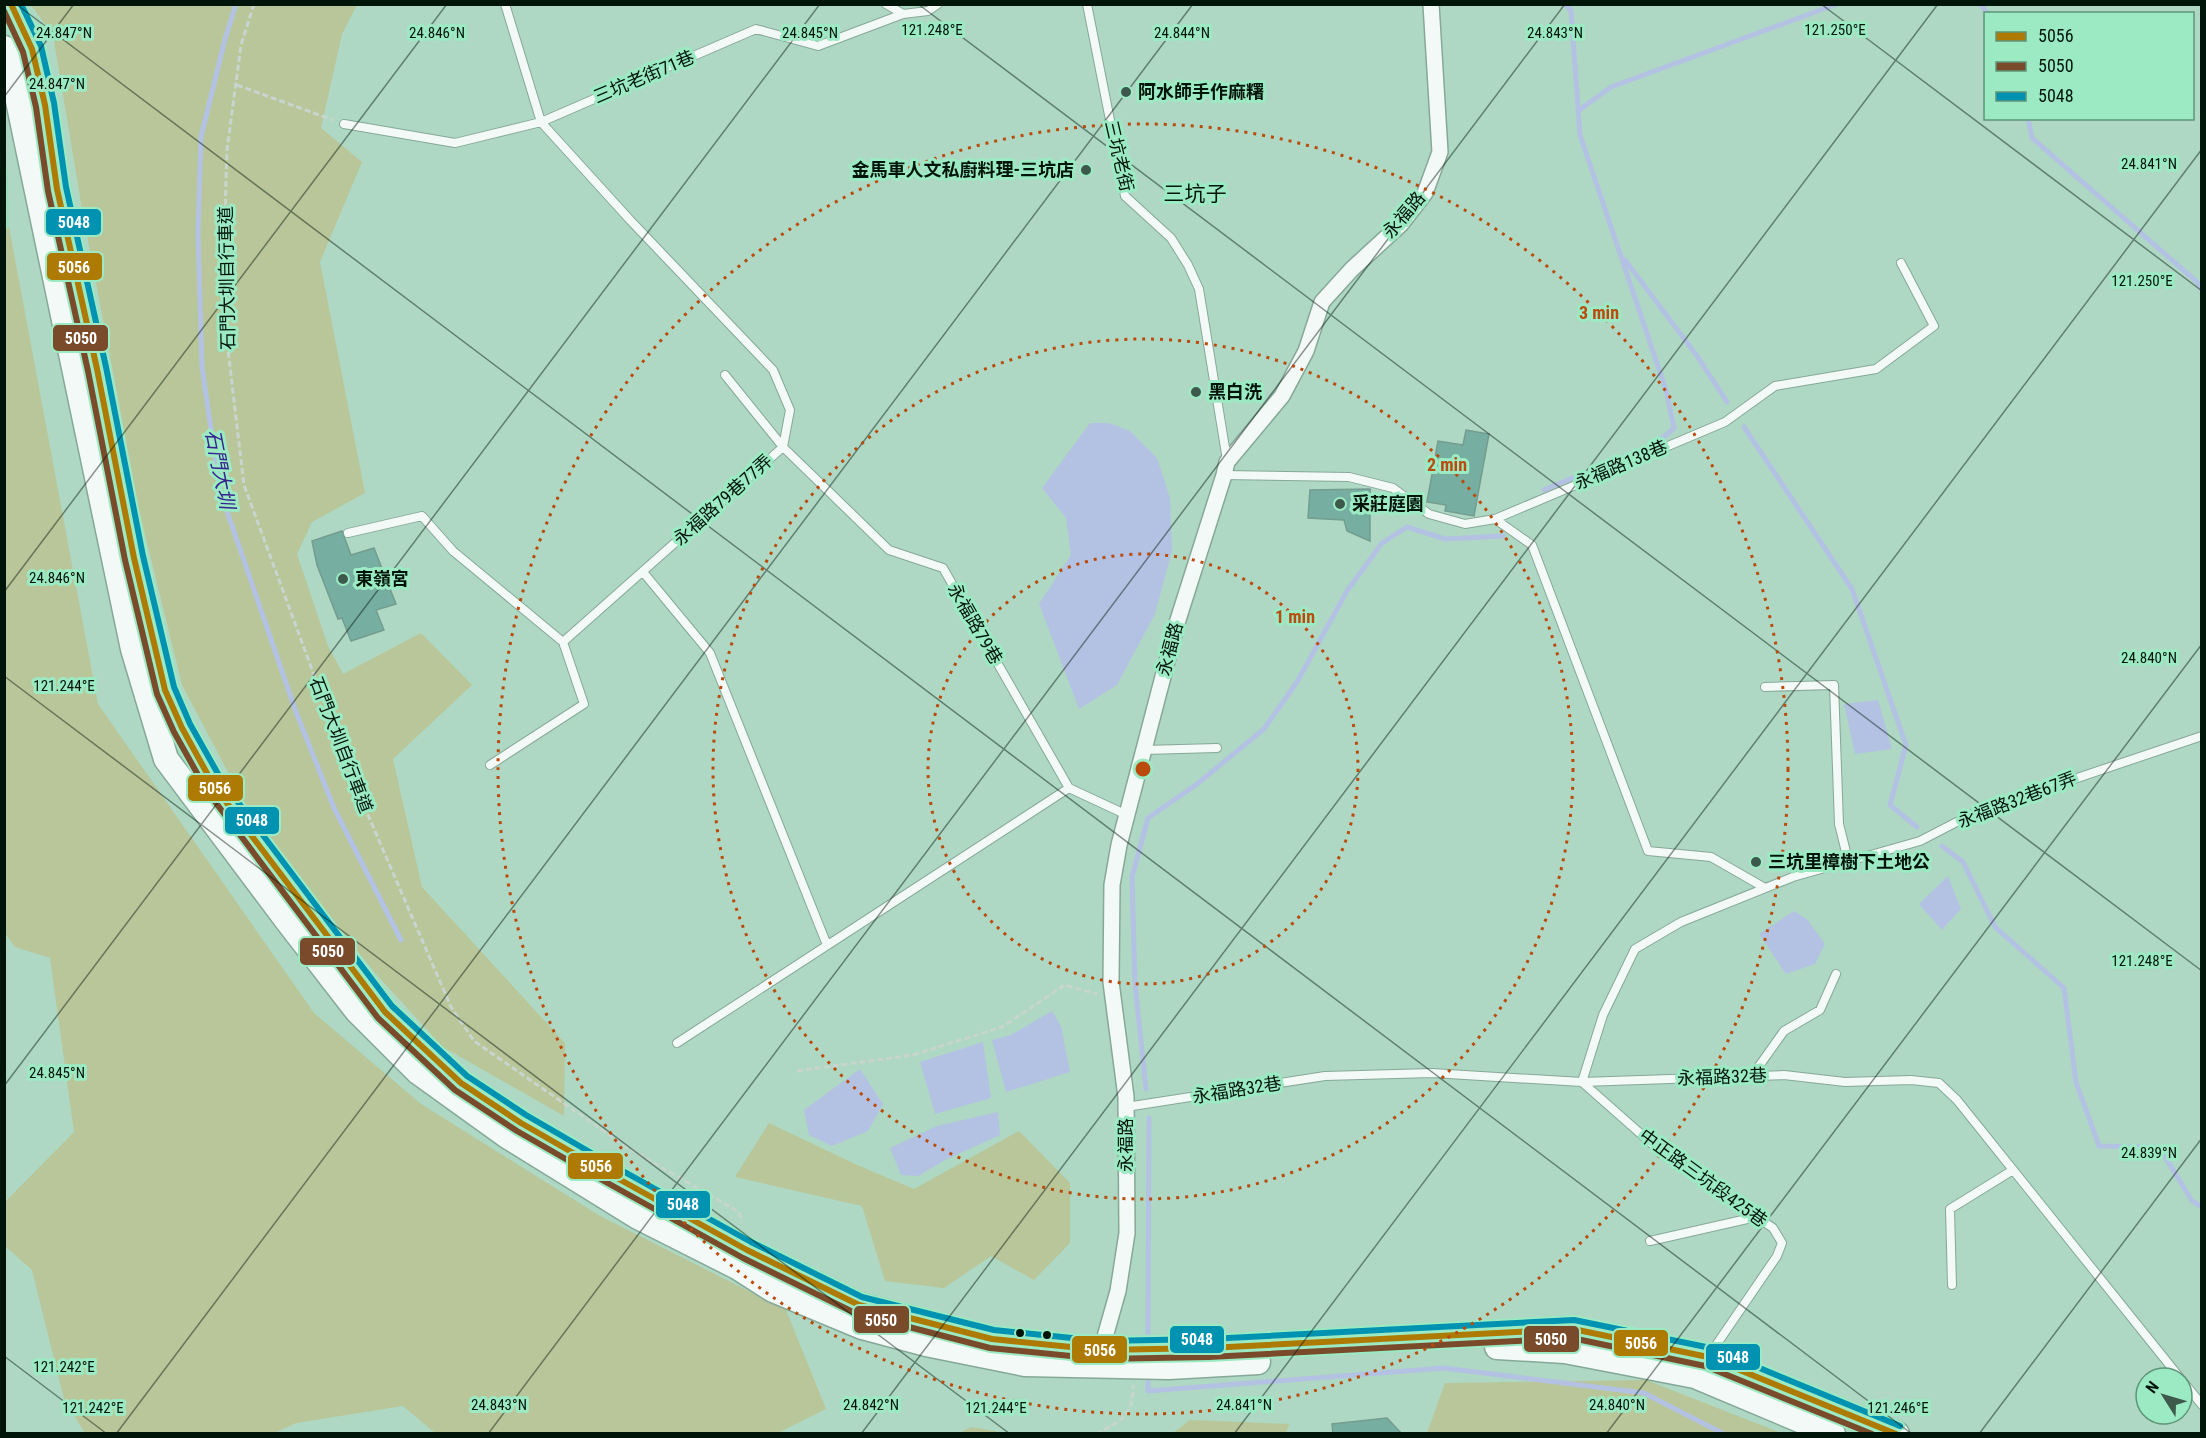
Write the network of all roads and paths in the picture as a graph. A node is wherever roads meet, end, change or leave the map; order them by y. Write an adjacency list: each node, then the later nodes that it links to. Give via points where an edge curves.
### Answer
1 (11, 4): 41 (main road, via 32,49 45,105 57,189 165,690 214,786 385,1012 460,1083 554,1143)
2 (254, 4): 10 (path, 石門大圳自行車道, via 241,45)
3 (505, 4): 11 (lane, 永福路79巷77弄)
4 (886, 4): 8 (lane)
5 (938, 4): 8 (lane, 三坑老街71巷, via 928,11)
6 (1087, 4): 16 (lane, 三坑老街, via 1125,196 1171,238 1199,289)
7 (1431, 4): 16 (street, 永福路, via 1440,152 1425,193 1401,224 1322,302 1306,351 1282,396)
8 (903, 14): 11 (lane, 三坑老街71巷, via 818,46 756,28)
9 (4, 48): 43 (main road, via 133,649 166,759 357,1011 418,1072 507,1136 638,1217 737,1267 773,1290 862,1327 926,1344 1025,1364)
10 (237, 85): 12 (path); 41 (path, 石門大圳自行車道, via 227,150 226,333 244,485 352,778 446,996 474,1041 630,1149 740,1212)
11 (542, 122): 12 (lane, 三坑老街71巷, via 455,143); 15 (lane, 永福路79巷77弄, via 772,370 790,410)
12 (344, 124)
13 (1901, 263): 17 (lane, 永福路138巷, via 1934,326 1876,369 1775,386 1725,422)
14 (725, 375): 15 (lane, 永福路79巷)
15 (783, 447): 19 (lane, 永福路79巷77弄); 26 (lane, 永福路79巷, via 890,550 943,568)
16 (1226, 469): 17 (lane, 永福路138巷, via 1349,477 1393,488 1429,514 1465,524); 24 (street, 永福路, via 1177,623)
17 (1495, 519): 29 (lane, via 1532,545 1648,851 1711,857)
18 (348, 533): 20 (lane, via 422,516 453,550)
19 (643, 572): 20 (lane, 永福路79巷77弄); 30 (lane, via 710,652)
20 (563, 642): 25 (lane, via 584,704)
21 (1765, 687): 28 (lane, via 1834,684 1839,824)
22 (2202, 736): 28 (lane, 永福路32巷67弄, via 1976,812 1920,841)
23 (1217, 748): 24 (lane)
24 (1144, 750): 27 (street, 永福路)
25 (490, 765)
26 (1069, 788): 27 (lane); 30 (lane)
27 (1127, 815): 32 (street, 永福路, via 1112,885)
28 (1848, 860): 29 (lane, 永福路32巷67弄)
29 (1765, 888): 36 (lane, 永福路32巷67弄, via 1682,922 1635,949 1603,1015)
30 (827, 945): 33 (lane)
31 (1836, 974): 35 (lane, via 1820,1010 1784,1031)
32 (1113, 998): 34 (path, via 1065,985 991,1031 913,1055); 37 (street, 永福路)
33 (676, 1043)
34 (797, 1071)
35 (1752, 1076): 36 (lane, 永福路32巷); 38 (lane, 永福路32巷, via 1939,1083)
36 (1582, 1082): 37 (lane, 永福路32巷, via 1432,1073 1325,1076); 39 (lane, 中正路三坑段425巷, via 1659,1149)
37 (1126, 1107): 43 (street, 永福路, via 1127,1233 1118,1291)
38 (2013, 1170): 42 (lane, via 1950,1209); 44 (lane, 永福路32巷)
39 (1756, 1217): 40 (lane); 45 (lane, 中正路三坑段425巷, via 1773,1228 1782,1243 1778,1257)
40 (1650, 1241)
41 (747, 1250): 43 (main road, via 859,1305 992,1339)
42 (1952, 1285)
43 (1099, 1357): 45 (main road, via 1169,1367 1504,1346)
44 (2171, 1366)
45 (1701, 1367): 48 (main road); 49 (main road)
46 (1133, 1399): 47 (path, via 1125,1418)
47 (1096, 1434)
48 (1833, 1434)
49 (1897, 1434)

